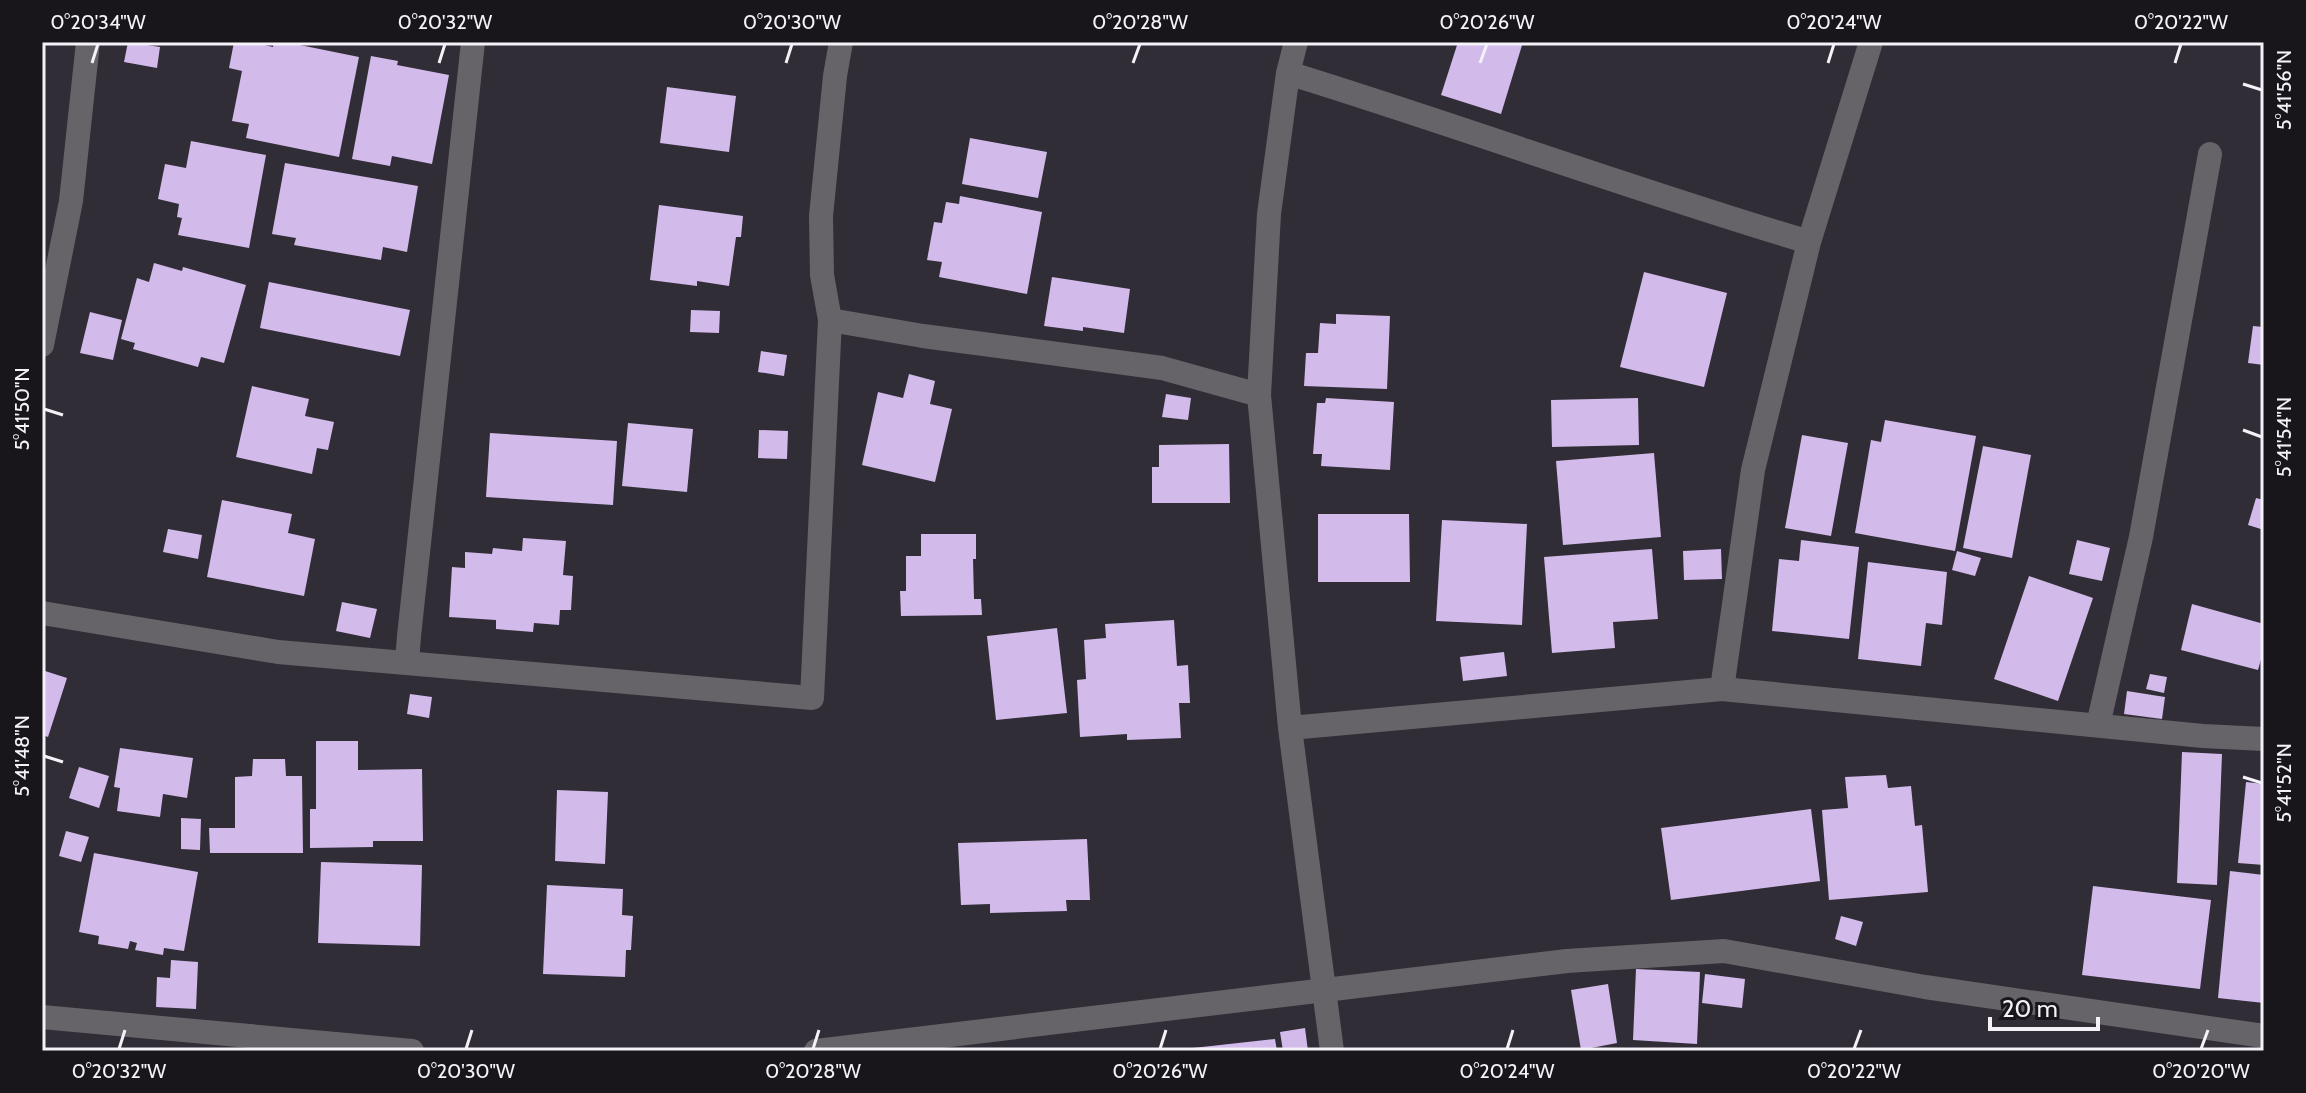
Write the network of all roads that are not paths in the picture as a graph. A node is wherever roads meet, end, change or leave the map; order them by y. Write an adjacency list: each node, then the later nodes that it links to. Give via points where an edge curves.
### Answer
1 (88, 42): 10 (street, via 71,201)
2 (473, 42): 13 (street)
3 (841, 42): 9 (street, via 821,216 822,275)
4 (1296, 42): 6 (street)
5 (1871, 42): 8 (street)
6 (1288, 73): 8 (street); 11 (street, via 1269,214)
7 (2210, 154): 15 (street, via 2141,537)
8 (1809, 242): 14 (street, via 1753,470)
9 (830, 320): 11 (street, via 1162,368); 13 (street, via 812,698)
10 (42, 345)
11 (1259, 395): 16 (street)
12 (42, 613): 13 (street, via 278,652)
13 (407, 663)
14 (1722, 689): 15 (street); 16 (street)
15 (2098, 725): 17 (street)
16 (1290, 728): 18 (street)
17 (2264, 739)
18 (1324, 990): 20 (street, via 1567,961 1724,951 1925,987); 22 (street); 23 (street)
19 (42, 1017): 21 (street)
20 (2264, 1036)
21 (412, 1051)
22 (816, 1051)
23 (1332, 1051)

